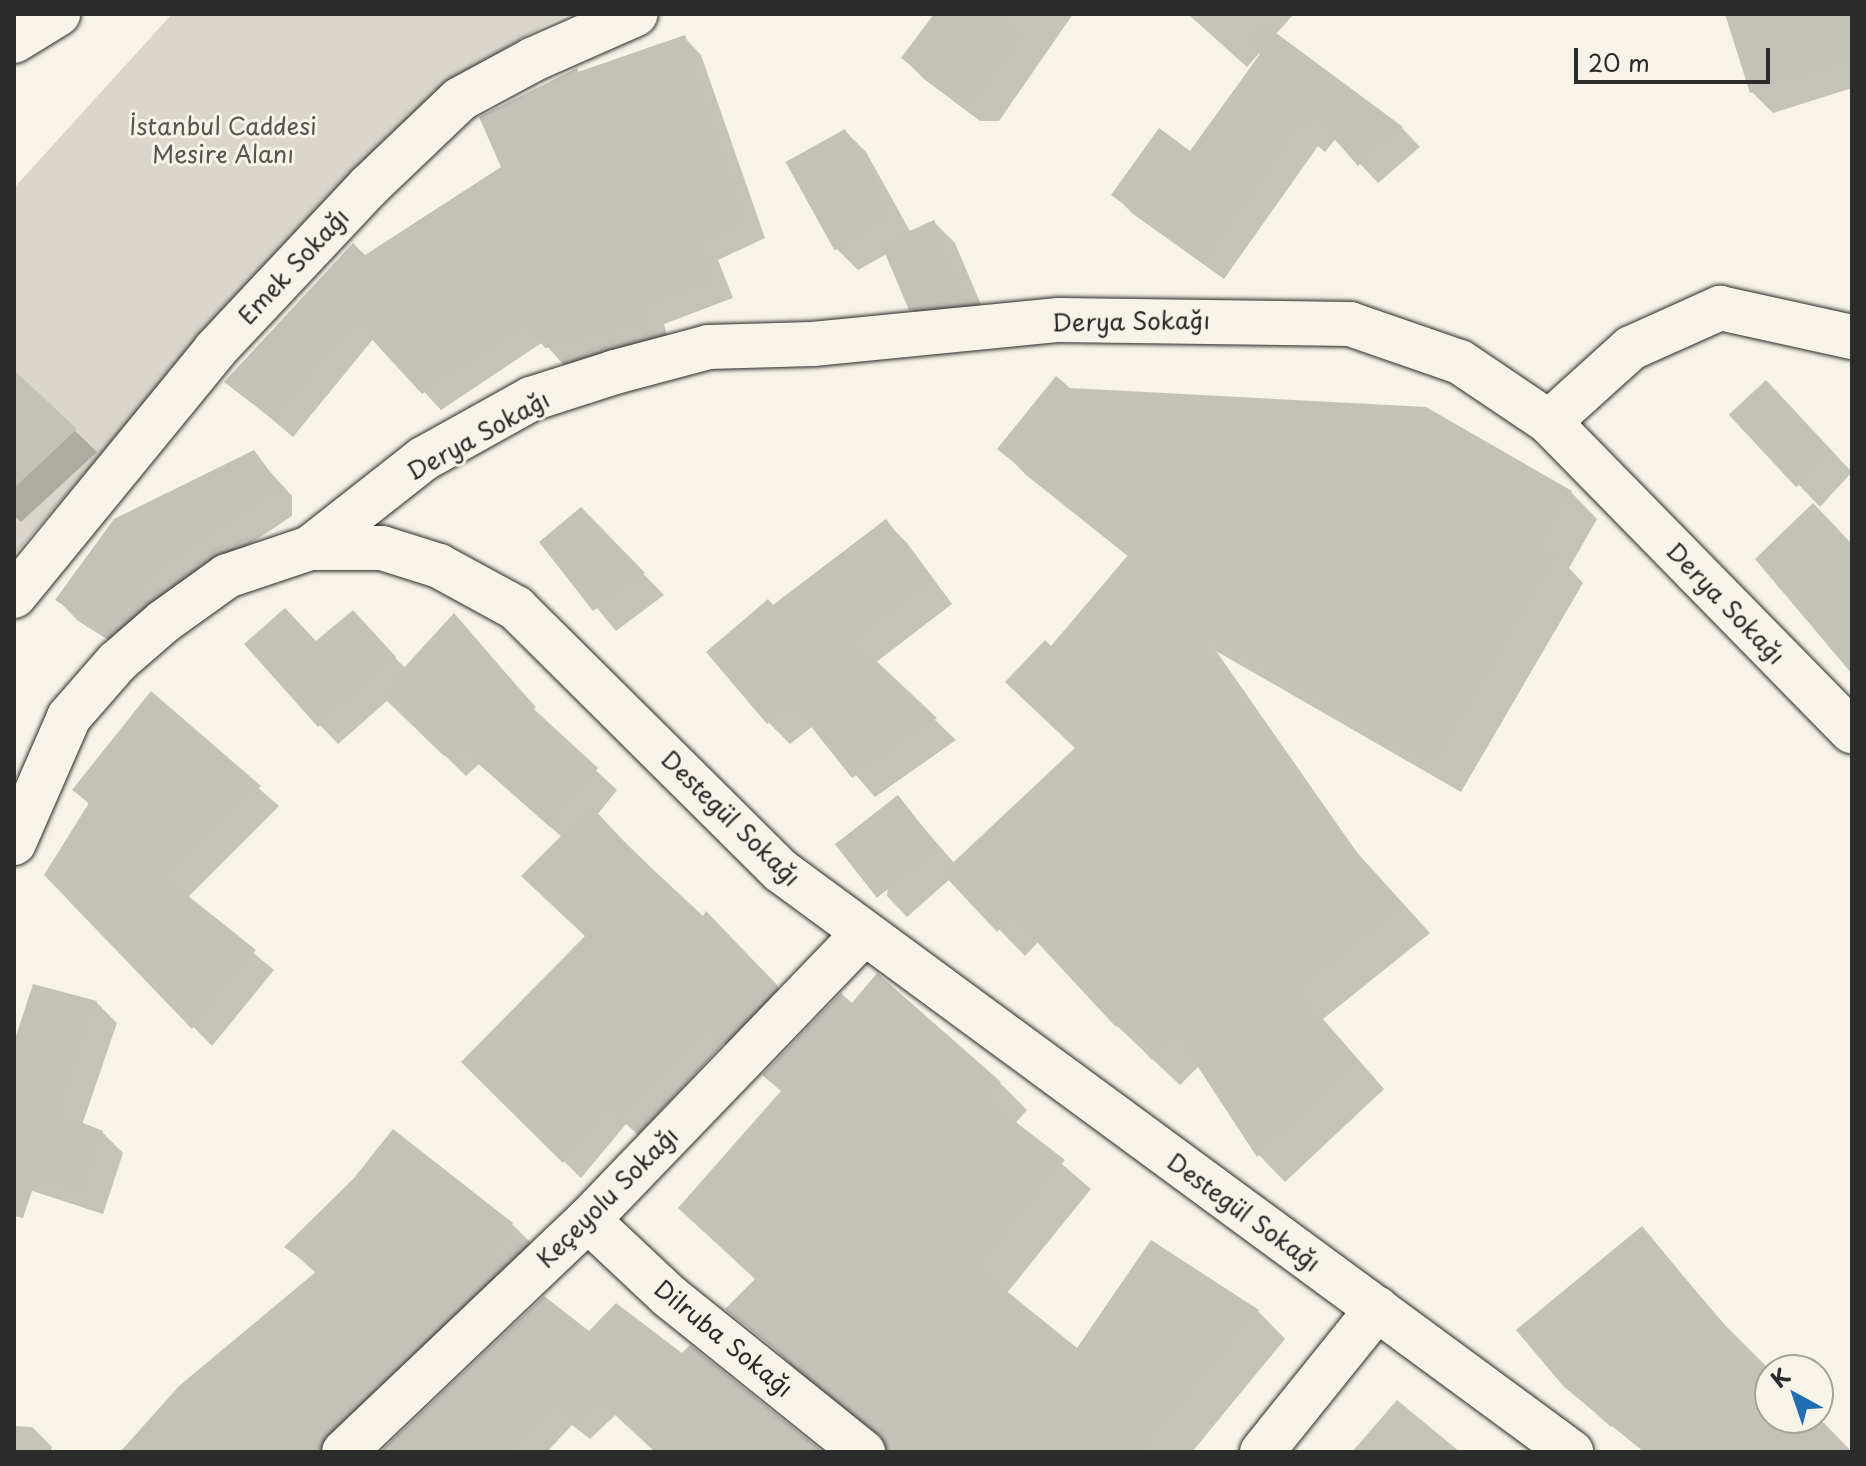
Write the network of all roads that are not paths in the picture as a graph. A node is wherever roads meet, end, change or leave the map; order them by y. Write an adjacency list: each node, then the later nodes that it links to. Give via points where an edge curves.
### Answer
1 (58, 14): 3 (street)
2 (636, 14): 7 (street, Emek Sokağı, via 460,99 368,187 215,350)
3 (14, 41)
4 (1852, 337): 5 (street, via 1720,308 1631,348)
5 (1549, 422): 6 (street, Derya Sokağı, via 1460,362 1350,324 1059,320 813,344 708,347 531,399 423,459); 8 (street, Derya Sokağı)
6 (310, 548): 9 (street, Destegül Sokağı, via 227,576 117,662 69,717); 10 (street, Destegül Sokağı, via 382,548 439,566 516,608 781,871)
7 (14, 596)
8 (1852, 731)
9 (14, 843)
10 (863, 934): 11 (street, Keçeyolu Sokağı); 12 (street, Destegül Sokağı)
11 (588, 1220): 13 (street, Keçeyolu Sokağı); 14 (street, Dilruba Sokağı, via 670,1297)
12 (1377, 1309): 15 (street); 16 (street, Destegül Sokağı)
13 (344, 1452)
14 (863, 1452)
15 (1262, 1452)
16 (1571, 1452)

